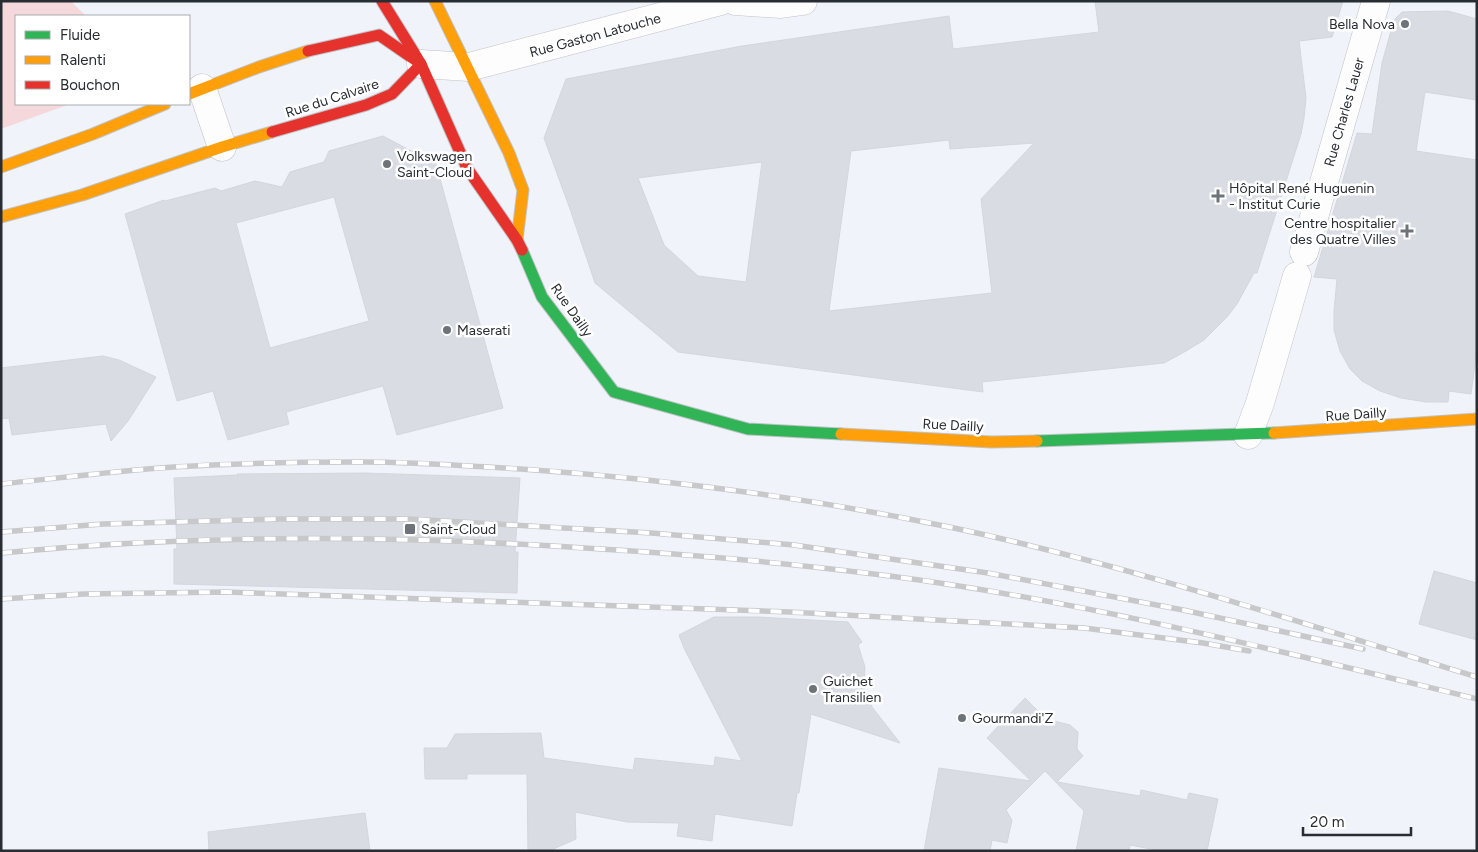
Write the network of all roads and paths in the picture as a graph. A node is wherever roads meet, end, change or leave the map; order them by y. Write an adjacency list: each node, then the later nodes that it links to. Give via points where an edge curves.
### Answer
1 (382, 1): 7 (main road, Rue Dailly)
2 (435, 1): 8 (main road)
3 (721, 1): 8 (street, Rue Gaston Latouche)
4 (735, 1): 5 (street, via 781,4)
5 (803, 1)
6 (1376, 1): 16 (street, Rue Charles Lauer)
7 (421, 64): 8 (street, Rue Gaston Latouche); 9 (main road, via 379,35 295,53); 11 (main road, Rue du Calvaire, via 392,94 353,109); 14 (main road, Rue Dailly, via 467,168)
8 (469, 68): 14 (main road, via 523,190)
9 (196, 91): 11 (street)
10 (164, 105): 12 (main road)
11 (222, 147): 13 (main road, Rue du Calvaire, via 82,195)
12 (1, 167)
13 (1, 217)
14 (517, 240): 16 (main road, Rue Dailly, via 542,297 614,392 738,426 991,442)
15 (1477, 420): 16 (main road, Rue Dailly)
16 (1248, 435)

